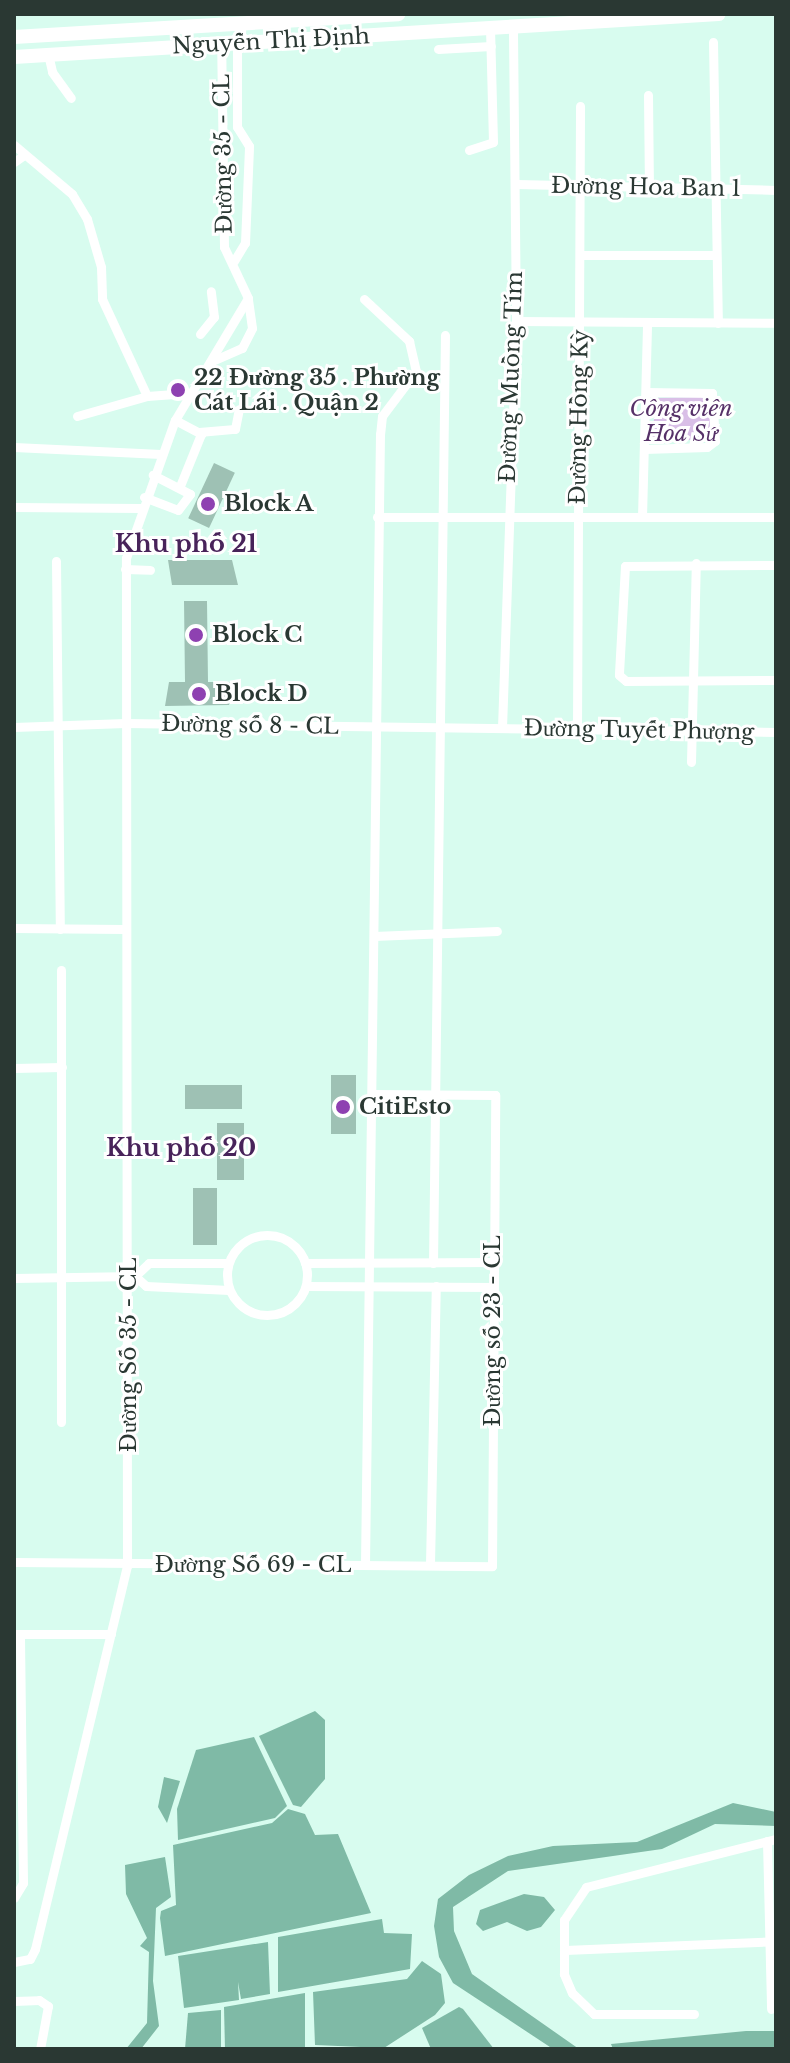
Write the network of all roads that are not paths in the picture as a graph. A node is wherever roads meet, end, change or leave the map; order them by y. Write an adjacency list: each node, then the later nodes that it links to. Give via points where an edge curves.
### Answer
1 (294, 14): 9 (main road, Nguyễn Thị Định)
2 (398, 14): 9 (main road, Nguyễn Thị Định)
3 (574, 14): 6 (main road, Nguyễn Thị Định)
4 (719, 14): 6 (main road, Nguyễn Thị Định)
5 (200, 17): 8 (main road, Nguyễn Thị Định); 10 (main road, Nguyễn Thị Định)
6 (512, 19): 7 (main road, Nguyễn Thị Định); 25 (street, Đường Muồng Tím)
7 (490, 20): 9 (main road, Nguyễn Thị Định); 13 (street)
8 (14, 29)
9 (236, 30): 10 (main road, Nguyễn Thị Định); 10 (main road, Nguyễn Thị Định); 32 (street, Đường 35 - CL, via 237,127 249,146 245,243)
10 (220, 31): 11 (main road, Nguyễn Thị Định); 14 (main road, Nguyễn Thị Định); 16 (main road, Nguyễn Thị Định); 32 (street, Đường 35 - CL, via 223,242)
11 (14, 37)
12 (713, 42): 28 (street)
13 (491, 46): 15 (street); 22 (street, via 493,142)
14 (14, 48)
15 (438, 49)
16 (48, 54): 17 (main road, Nguyễn Thị Định); 19 (street, via 52,72)
17 (14, 57)
18 (648, 95): 27 (street)
19 (71, 98)
20 (580, 106): 26 (street, Đường Hồng Kỳ)
21 (14, 145): 23 (street)
22 (469, 150)
23 (24, 155): 24 (street); 46 (street, via 72,194 87,219 101,267 102,299)
24 (14, 162)
25 (516, 184): 26 (street, Đường Hoa Ban 1); 36 (street, Đường Muồng Tím)
26 (583, 187): 27 (street, Đường Hoa Ban 1); 30 (street, Đường Hồng Kỳ)
27 (649, 188): 28 (street, Đường Hoa Ban 1)
28 (717, 188): 29 (street, Đường Hoa Ban 1); 31 (street)
29 (776, 190)
30 (583, 255): 31 (street); 37 (street, Đường Hồng Kỳ)
31 (716, 255): 38 (street)
32 (234, 261): 34 (street, Đường 35 - CL)
33 (211, 291): 41 (street, via 214,317)
34 (248, 298): 43 (street, Đường 35 - CL); 43 (street, Đường 35 - CL, via 252,328 242,348)
35 (364, 299): 62 (street, via 409,341 416,371 382,416)
36 (516, 321): 37 (street); 59 (street, Đường Muồng Tím)
37 (581, 322): 39 (street); 61 (street, Đường Hồng Kỳ)
38 (718, 323): 39 (street); 40 (street)
39 (647, 324): 44 (street)
40 (776, 324)
41 (200, 334)
42 (445, 335): 60 (street)
43 (210, 362): 45 (street, Đường 35 - CL)
44 (646, 392): 52 (street); 52 (street, via 712,393 715,441 707,447)
45 (188, 393): 46 (street); 49 (street, Đường 35 - CL)
46 (147, 396): 48 (street)
47 (239, 409): 50 (street, via 235,429)
48 (77, 416)
49 (175, 420): 50 (street); 53 (street, Đường 35 - CL)
50 (199, 432): 55 (street)
51 (14, 447): 53 (street)
52 (644, 449): 63 (street)
53 (161, 454): 54 (street, Đường 35 - CL)
54 (153, 475): 55 (street); 56 (street, Đường 35 - CL)
55 (180, 486): 56 (street, via 190,494 184,509)
56 (144, 497): 58 (street, Đường 35 - CL)
57 (14, 507): 58 (street)
58 (140, 508): 68 (street, Đường 35 - CL)
59 (505, 515): 60 (street); 61 (street); 77 (street, Đường Muồng Tím)
60 (443, 516): 62 (street); 76 (street)
61 (577, 516): 63 (street); 78 (street, Đường Hồng Kỳ)
62 (377, 517): 75 (street)
63 (642, 517): 64 (street)
64 (776, 517)
65 (56, 561): 73 (street)
66 (696, 563): 67 (street); 70 (street); 70 (street, via 625,566 621,586 622,680)
67 (776, 565)
68 (125, 569): 69 (street); 72 (street, Đường 35 - CL)
69 (150, 570)
70 (693, 680): 71 (street); 79 (street)
71 (776, 680)
72 (125, 723): 73 (street, Đường số 8 - CL); 75 (street, Đường số 8 - CL); 84 (street, Đường Số 35 - CL)
73 (60, 725): 74 (street, Đường số 8 - CL); 83 (street)
74 (14, 727)
75 (376, 727): 76 (street, Đường số 8 - CL); 86 (street)
76 (438, 727): 77 (street, Đường Tuyết Phượng); 87 (street)
77 (502, 728): 78 (street, Đường Tuyết Phượng)
78 (577, 729): 79 (street, Đường Tuyết Phượng)
79 (691, 730): 80 (street, Đường Tuyết Phượng); 81 (street)
80 (776, 732)
81 (691, 762)
82 (14, 928): 83 (street)
83 (60, 929): 84 (street)
84 (124, 929): 99 (street, Đường Số 35 - CL)
85 (497, 931): 87 (street)
86 (374, 936): 87 (street); 92 (street)
87 (438, 936): 91 (street)
88 (61, 970): 89 (street)
89 (62, 1067): 90 (street); 98 (street)
90 (14, 1068)
91 (437, 1093): 92 (street); 93 (street, Đường số 23 - CL, via 495,1095); 97 (street)
92 (372, 1094): 96 (street)
93 (493, 1262): 97 (street); 104 (street, Đường số 23 - CL)
94 (228, 1263): 95 (street, via 243,1243 267,1235 291,1243); 99 (street, via 149,1263); 105 (street)
95 (305, 1263): 96 (street); 102 (street)
96 (369, 1263): 97 (street); 101 (street)
97 (433, 1263)
98 (61, 1276): 99 (street); 100 (street); 106 (street)
99 (133, 1276): 105 (street, via 146,1286); 110 (street, Đường Số 35 - CL)
100 (14, 1278)
101 (370, 1284): 102 (street); 103 (street); 108 (street)
102 (306, 1286): 105 (street, via 298,1300 275,1314 248,1311)
103 (436, 1286): 104 (street); 109 (street)
104 (493, 1287): 111 (street, Đường số 23 - CL)
105 (229, 1290)
106 (61, 1422)
107 (14, 1562): 110 (street, Đường Số 69 - CL)
108 (365, 1564): 109 (street, Đường Số 69 - CL); 110 (street, Đường Số 69 - CL)
109 (430, 1564): 111 (street, Đường Số 69 - CL)
110 (127, 1566): 113 (street, Đường Số 35 - CL)
111 (492, 1566)
112 (17, 1634): 113 (street); 115 (street, via 23,1883)
113 (111, 1634): 118 (street, Đường Số 35 - CL, via 35,1949 30,1959)
114 (771, 1840): 116 (street); 117 (street, via 586,1887 564,1920)
115 (14, 1898)
116 (773, 1941): 117 (street); 120 (street)
117 (565, 1950): 121 (street, via 572,1993 594,2014)
118 (14, 1962)
119 (14, 2001): 122 (street, via 39,2000 48,2006)
120 (771, 2009)
121 (694, 2014)
122 (40, 2049)

